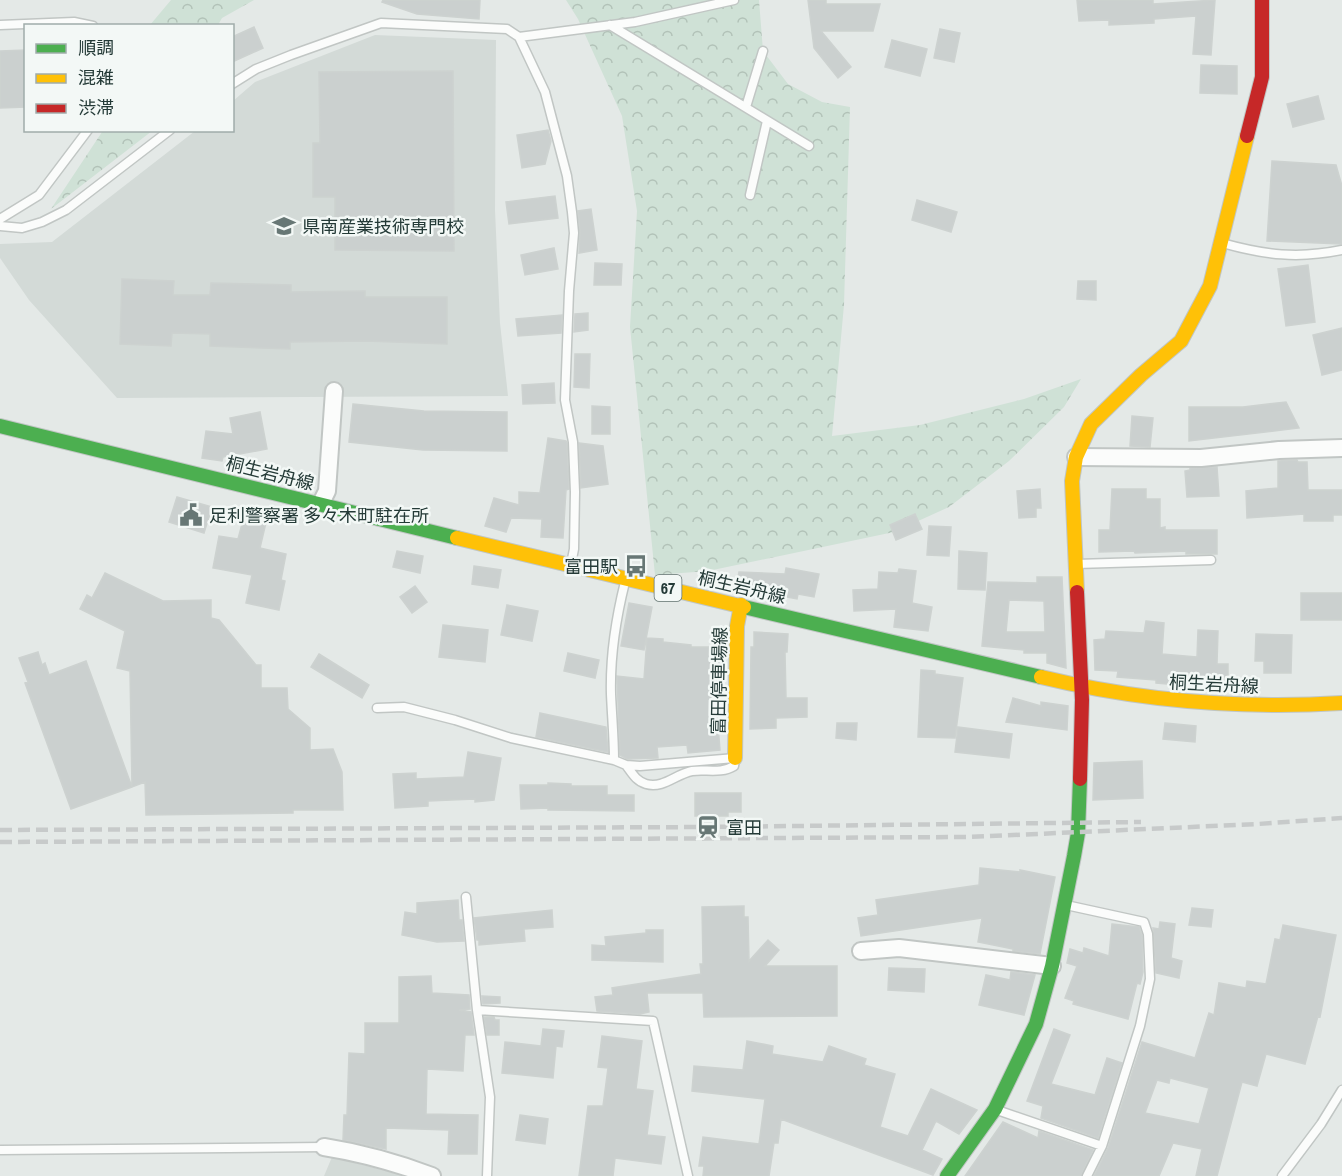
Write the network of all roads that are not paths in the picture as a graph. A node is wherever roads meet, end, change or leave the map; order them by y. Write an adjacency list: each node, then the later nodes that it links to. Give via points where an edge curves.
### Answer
1 (734, 0): 7 (lane)
2 (1262, 0): 19 (main road, via 1262,77)
3 (24, 24): 6 (lane)
4 (25, 24): 5 (lane)
5 (84, 24)
6 (0, 25)
7 (610, 25): 8 (lane); 11 (lane)
8 (519, 37): 10 (lane, via 507,29 381,23 256,69); 28 (lane, via 545,92 567,176 572,212 565,400 573,442)
9 (763, 51): 11 (lane)
10 (234, 83)
11 (746, 108): 12 (lane)
12 (767, 121): 15 (lane); 16 (lane)
13 (86, 132): 17 (lane, via 39,195)
14 (167, 132): 18 (lane, via 66,210 22,228)
15 (809, 146)
16 (750, 195)
17 (0, 219)
18 (0, 226)
19 (1221, 243): 20 (lane, via 1289,256); 24 (main road, via 1210,286 1181,341 1091,424)
20 (1342, 250)
21 (334, 391): 25 (street, via 327,491)
22 (0, 426): 25 (main road, 桐生岩舟線 / 67)
23 (1342, 448): 24 (street, via 1201,458)
24 (1076, 456): 27 (main road, via 1072,481)
25 (321, 503): 28 (main road, 桐生岩舟線 / 67)
26 (1211, 560): 27 (lane)
27 (1076, 564): 31 (main road)
28 (571, 566): 29 (main road, 桐生岩舟線 / 67)
29 (626, 579): 30 (main road, 桐生岩舟線 / 67); 35 (lane, via 614,644)
30 (741, 605): 31 (main road, 桐生岩舟線 / 67); 34 (main road, 富田停車場線, via 737,626)
31 (1082, 687): 32 (main road, 桐生岩舟線 / 67, via 1208,703); 38 (main road, via 1078,833)
32 (1342, 702)
33 (377, 708): 35 (lane, via 404,707 511,738)
34 (735, 758): 36 (lane); 36 (lane, via 734,766 728,770 692,771 653,785 637,780)
35 (614, 760): 36 (lane)
36 (626, 765)
37 (466, 897): 41 (lane)
38 (1064, 905): 40 (main road); 44 (lane, via 1144,922 1148,934 1150,979 1140,1026)
39 (861, 951): 40 (street, via 899,948)
40 (1052, 966): 43 (main road, via 1036,1024)
41 (477, 1010): 48 (lane, via 490,1097); 49 (lane, via 653,1021)
42 (1342, 1090): 52 (lane, via 1322,1124)
43 (995, 1109): 44 (lane); 50 (main road)
44 (1102, 1146): 51 (lane)
45 (324, 1147): 46 (lane); 47 (street, via 380,1158)
46 (0, 1150)
47 (432, 1176)
48 (487, 1176)
49 (688, 1176)
50 (947, 1176)
51 (1087, 1176)
52 (1282, 1176)

